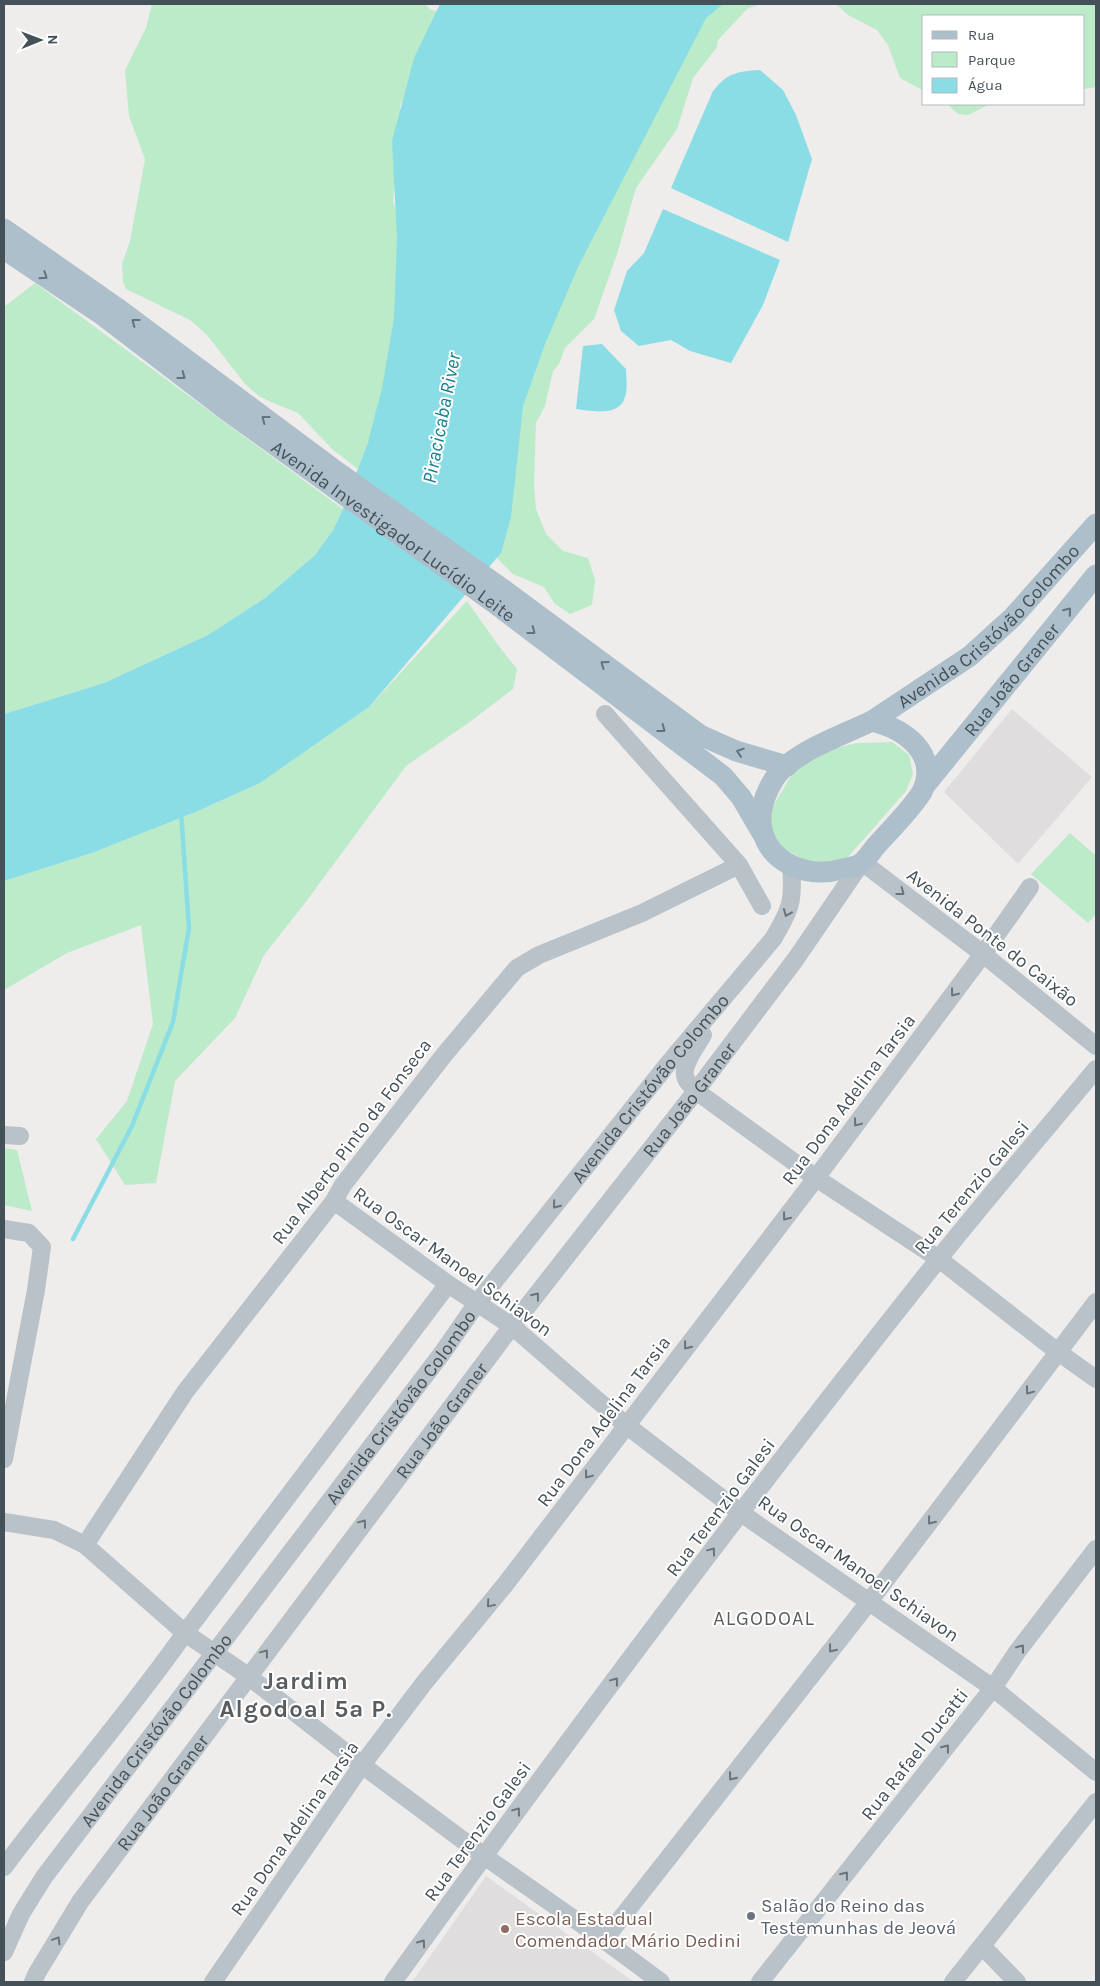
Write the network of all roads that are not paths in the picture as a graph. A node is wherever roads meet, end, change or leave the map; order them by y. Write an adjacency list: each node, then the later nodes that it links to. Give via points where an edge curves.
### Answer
1 (4, 229): 3 (main road, Avenida Investigador Lucídio Leite, one-way to 1, via 117,308)
2 (4, 249): 3 (main road, Avenida Investigador Lucídio Leite, one-way to 3)
3 (331, 477): 6 (main road, Avenida Investigador Lucídio Leite)
4 (1096, 524): 8 (main road, Avenida Cristóvão Colombo, via 1012,617 970,656)
5 (1096, 577): 10 (main road, Rua João Graner, one-way to 5)
6 (498, 596): 9 (main road, Avenida Investigador Lucídio Leite, one-way to 6, via 736,751 700,735); 11 (main road, Avenida Investigador Lucídio Leite, one-way to 11, via 723,776 741,797)
7 (605, 714): 13 (street)
8 (872, 721): 9 (main road, via 803,753); 10 (main road, via 902,732 915,743 927,766)
9 (787, 766): 11 (main road, via 774,778 764,799 760,824)
10 (926, 784): 12 (main road, via 917,799)
11 (762, 833): 14 (main road, via 778,858)
12 (861, 863): 14 (main road, via 821,874); 17 (street, Avenida Ponte do Caixão, one-way to 17); 21 (street, Rua João Graner, via 796,960)
13 (739, 865): 16 (street); 23 (street, Rua Alberto Pinto da Fonseca, via 642,913 539,955 517,968 444,1055)
14 (791, 866): 18 (street, Avenida Cristóvão Colombo, one-way to 18, via 793,896 785,919 773,939)
15 (1030, 887): 17 (street, Rua Dona Adelina Tarsia)
16 (762, 906)
17 (984, 954): 19 (street, Avenida Ponte do Caixão); 22 (street, Rua Dona Adelina Tarsia, one-way to 22)
18 (714, 1009): 21 (street, via 685,1071); 28 (street, Avenida Cristóvão Colombo, one-way to 28)
19 (1096, 1046)
20 (1096, 1069): 25 (street, Rua Terenzio Galesi)
21 (696, 1091): 22 (street); 29 (street, Rua João Graner, one-way to 21)
22 (816, 1178): 25 (street); 32 (street, Rua Dona Adelina Tarsia, one-way to 32)
23 (334, 1201): 26 (street, Rua Oscar Manoel Schiavon); 36 (street, Rua Alberto Pinto da Fonseca, via 185,1392)
24 (4, 1229): 33 (street, via 28,1233 42,1247)
25 (938, 1259): 30 (street); 34 (street, Rua Terenzio Galesi)
26 (448, 1284): 28 (street, Rua Oscar Manoel Schiavon); 39 (street, Avenida Cristóvão Colombo)
27 (1096, 1302): 30 (street)
28 (477, 1303): 29 (street, Rua Oscar Manoel Schiavon); 40 (street, Avenida Cristóvão Colombo)
29 (512, 1326): 32 (street, Rua Oscar Manoel Schiavon); 41 (street, Rua João Graner, one-way to 29)
30 (1058, 1352): 31 (street); 38 (street, one-way to 38)
31 (1096, 1379)
32 (626, 1425): 34 (street, Rua Oscar Manoel Schiavon); 43 (street, Rua Dona Adelina Tarsia, one-way to 43)
33 (4, 1459)
34 (741, 1513): 38 (street, Rua Oscar Manoel Schiavon); 46 (street, Rua Terenzio Galesi, one-way to 34)
35 (4, 1522): 36 (street, via 54,1530)
36 (85, 1545): 39 (street)
37 (1096, 1549): 42 (street, Rua Rafael Ducatti, one-way to 37, via 1017,1652)
38 (869, 1602): 42 (street, Rua Oscar Manoel Schiavon); 48 (street, one-way to 48)
39 (185, 1633): 40 (street); 47 (street, Avenida Cristóvão Colombo, via 149,1684)
40 (215, 1652): 41 (street); 50 (street, Avenida Cristóvão Colombo, via 44,1877 21,1914)
41 (248, 1676): 43 (street); 51 (street, Rua João Graner, one-way to 41, via 80,1902)
42 (994, 1688): 44 (street, Rua Oscar Manoel Schiavon); 55 (street, Rua Rafael Ducatti, one-way to 42)
43 (362, 1765): 46 (street); 52 (street, Rua Dona Adelina Tarsia)
44 (1096, 1772)
45 (1096, 1802): 49 (street)
46 (484, 1856): 48 (street); 53 (street, Rua Terenzio Galesi, one-way to 46)
47 (4, 1868)
48 (604, 1940): 54 (street)
49 (982, 1946): 56 (street); 57 (street)
50 (4, 1952)
51 (33, 1982)
52 (213, 1982)
53 (394, 1982)
54 (662, 1982)
55 (760, 1982)
56 (953, 1982)
57 (1017, 1982)

